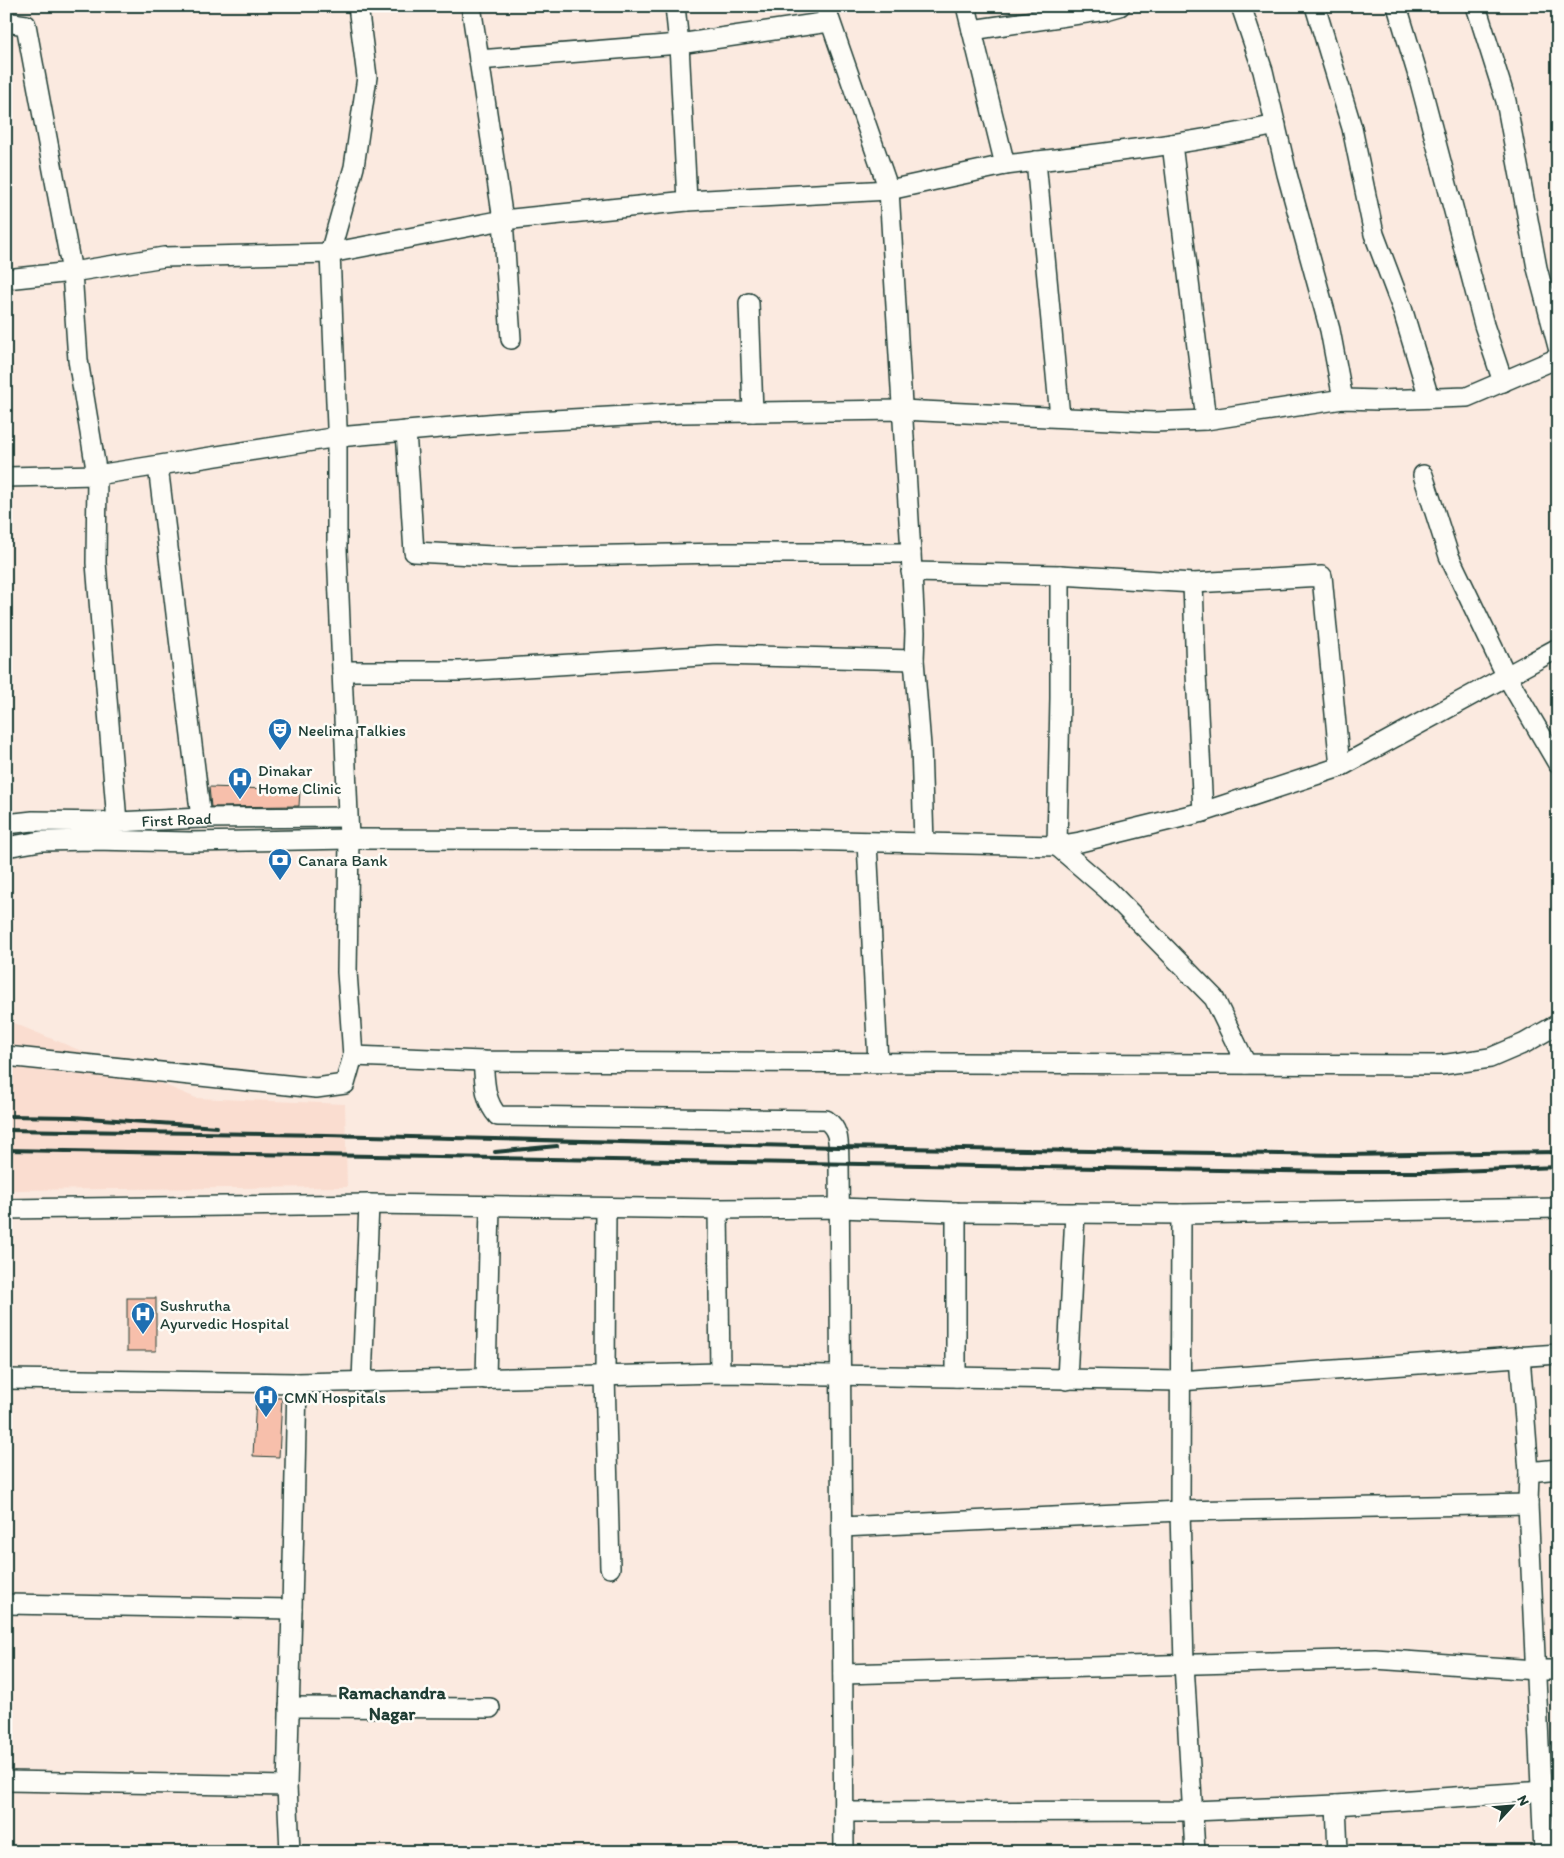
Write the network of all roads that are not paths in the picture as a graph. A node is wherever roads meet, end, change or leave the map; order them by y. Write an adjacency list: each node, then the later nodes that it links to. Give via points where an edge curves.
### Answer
1 (358, 6): 22 (street, via 367,77 354,167)
2 (471, 6): 14 (street)
3 (675, 6): 13 (street)
4 (966, 6): 12 (street)
5 (1120, 6): 12 (street)
6 (1241, 6): 15 (street, via 1263,71)
7 (1315, 6): 30 (street, via 1352,128 1374,234 1402,308)
8 (1397, 6): 29 (street, via 1484,325)
9 (1476, 6): 27 (street, via 1506,101 1537,268)
10 (827, 14): 13 (street); 19 (street)
11 (6, 22): 23 (street, via 26,25)
12 (972, 30): 18 (street)
13 (679, 44): 14 (street); 20 (street)
14 (479, 60): 21 (street)
15 (1276, 125): 16 (street); 31 (street, via 1330,330)
16 (1172, 144): 17 (street); 35 (street)
17 (1036, 161): 18 (street); 34 (street)
18 (1005, 165): 19 (street)
19 (889, 190): 20 (street); 32 (street)
20 (687, 201): 21 (street)
21 (503, 220): 22 (street); 26 (street)
22 (330, 253): 23 (street, via 164,257); 37 (street)
23 (72, 272): 24 (street); 39 (street, via 78,360)
24 (6, 280)
25 (749, 303): 33 (street)
26 (511, 339)
27 (1558, 347)
28 (1558, 358): 29 (street)
29 (1503, 382): 30 (street, via 1467,397)
30 (1430, 398): 31 (street)
31 (1343, 399): 35 (street)
32 (901, 410): 33 (street); 34 (street); 42 (street)
33 (753, 412): 36 (street, via 498,423)
34 (1060, 417): 35 (street, via 1154,422)
35 (1206, 420)
36 (406, 431): 37 (street); 42 (street, via 414,552 513,557)
37 (338, 437): 38 (street); 48 (street, via 337,549)
38 (158, 466): 39 (street); 54 (street)
39 (97, 475): 41 (street); 55 (street, via 96,564)
40 (1423, 475): 49 (street, via 1449,556)
41 (6, 477)
42 (911, 553): 43 (street)
43 (911, 572): 44 (street); 47 (street)
44 (1060, 575): 45 (street); 61 (street)
45 (1193, 583): 51 (street, via 1322,576); 52 (street)
46 (1558, 648): 49 (street)
47 (914, 660): 48 (street, via 717,655 460,671); 59 (street)
48 (342, 670): 53 (street)
49 (1506, 675): 50 (street); 51 (street)
50 (1558, 764)
51 (1340, 767): 52 (street)
52 (1204, 812): 61 (street)
53 (347, 817): 54 (street, First Road); 57 (street)
54 (201, 818): 55 (street, First Road)
55 (117, 822): 56 (street, First Road, via 33,821)
56 (6, 824)
57 (349, 839): 58 (street); 60 (street, via 76,840); 64 (street, via 347,972)
58 (867, 842): 59 (street); 66 (street)
59 (924, 844): 61 (street)
60 (6, 846)
61 (1056, 846): 67 (street, via 1108,890 1214,998)
62 (1558, 1024): 67 (street, via 1490,1058 1441,1065)
63 (6, 1056): 64 (street, via 316,1088 345,1084)
64 (353, 1056): 65 (street)
65 (483, 1061): 66 (street); 71 (street, via 487,1099 498,1116 826,1120 833,1124 837,1133)
66 (878, 1062): 67 (street)
67 (1246, 1064)
68 (369, 1204): 69 (street); 73 (street); 87 (street)
69 (490, 1206): 70 (street); 85 (street)
70 (606, 1208): 74 (street); 82 (street)
71 (840, 1208): 74 (street); 75 (street); 81 (street)
72 (1558, 1208): 77 (street)
73 (6, 1209)
74 (718, 1209): 80 (street)
75 (956, 1212): 76 (street); 83 (street)
76 (1075, 1213): 77 (street); 86 (street)
77 (1180, 1214): 88 (street)
78 (1558, 1354): 79 (street)
79 (1520, 1356): 88 (street); 91 (street)
80 (720, 1373): 81 (street); 82 (street)
81 (841, 1374): 83 (street); 94 (street)
82 (605, 1376): 85 (street); 95 (street)
83 (956, 1377): 86 (street)
84 (6, 1379): 89 (street)
85 (486, 1379): 87 (street)
86 (1067, 1380): 88 (street)
87 (362, 1381): 89 (street)
88 (1179, 1381): 93 (street)
89 (298, 1382): 97 (street)
90 (1558, 1470): 91 (street)
91 (1529, 1472): 92 (street)
92 (1528, 1504): 93 (street); 99 (street)
93 (1180, 1511): 94 (street); 98 (street)
94 (842, 1527): 101 (street)
95 (610, 1568)
96 (6, 1604): 97 (street)
97 (292, 1609): 102 (street)
98 (1184, 1664): 99 (street, via 1375,1659); 101 (street); 108 (street)
99 (1536, 1670): 100 (street); 106 (street)
100 (1558, 1670)
101 (843, 1674): 109 (street)
102 (289, 1707): 103 (street); 105 (street)
103 (490, 1708)
104 (6, 1782): 105 (street)
105 (287, 1786): 110 (street)
106 (1549, 1791): 107 (street); 114 (street)
107 (1336, 1804): 108 (street); 113 (street)
108 (1193, 1811): 109 (street); 112 (street)
109 (844, 1812): 111 (street)
110 (290, 1852)
111 (844, 1852)
112 (1195, 1852)
113 (1338, 1852)
114 (1544, 1852)

